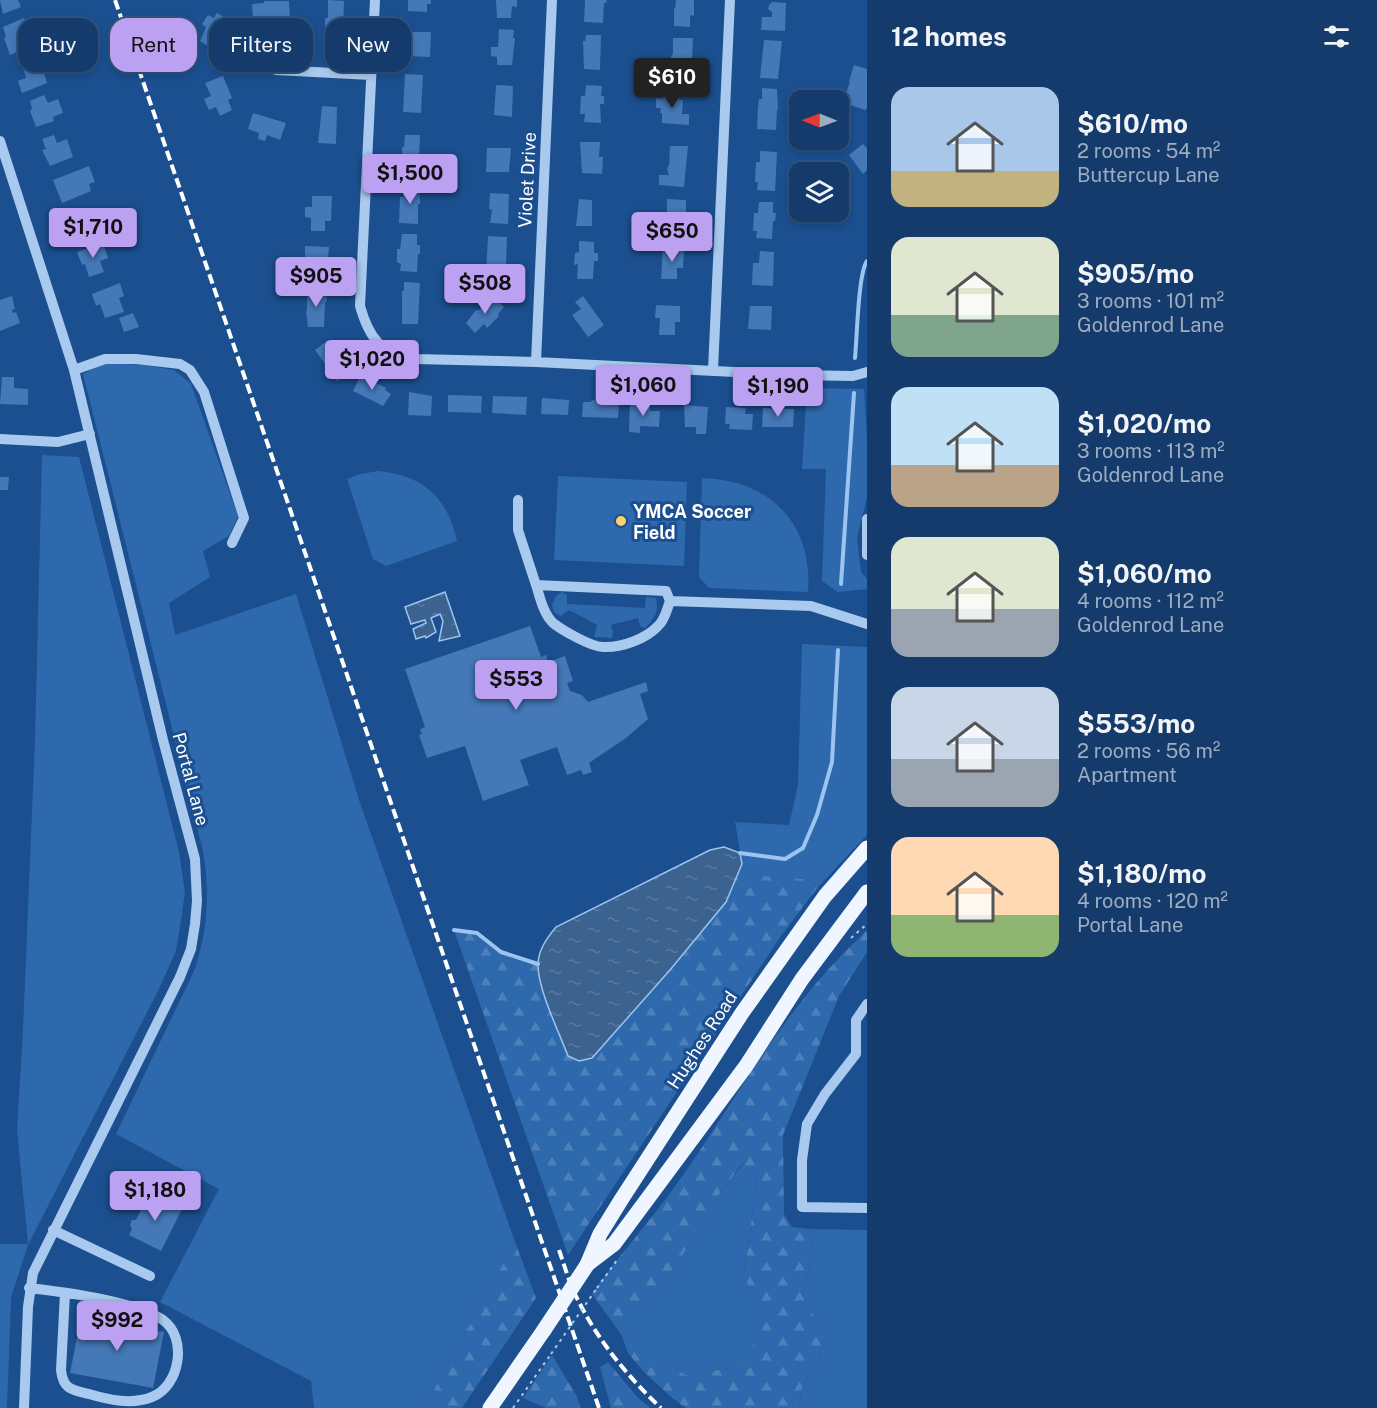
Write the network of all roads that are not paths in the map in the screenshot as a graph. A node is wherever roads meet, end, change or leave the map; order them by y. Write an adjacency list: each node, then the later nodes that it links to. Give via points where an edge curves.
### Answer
1 (375, 0): 5 (street)
2 (552, 0): 7 (street, Violet Drive)
3 (730, 0): 9 (street)
4 (313, 72): 5 (street)
5 (371, 75): 7 (street, via 360,306 366,328 381,346 401,357)
6 (0, 141): 8 (street, Portal Lane)
7 (536, 362): 9 (street)
8 (74, 370): 11 (street, Portal Lane); 15 (street, via 105,359 136,358 180,364 190,370 204,392 244,518)
9 (713, 370): 10 (street, via 854,376)
10 (867, 372)
11 (90, 434): 12 (street, via 58,442); 24 (street, Portal Lane, via 195,859 197,901 191,950 180,976)
12 (0, 439)
13 (518, 500): 17 (street, via 518,530)
14 (867, 519): 16 (street)
15 (232, 543)
16 (867, 555)
17 (536, 585): 18 (street, via 666,591); 18 (street, via 553,623 603,648 645,637 660,625)
18 (670, 601): 19 (street, via 811,606)
19 (867, 624)
20 (867, 848): 25 (main road, Hughes Road, via 825,896 742,1013 610,1217)
21 (867, 892): 25 (main road, Hughes Road, via 802,979 746,1066 614,1244)
22 (867, 1004): 23 (street, via 856,1020 856,1053 807,1124 802,1160 802,1207)
23 (867, 1208)
24 (53, 1230): 26 (street); 27 (street, Portal Lane)
25 (587, 1265): 30 (main road, Hughes Road, bridge)
26 (150, 1276)
27 (29, 1288): 28 (street); 29 (street, Portal Lane)
28 (65, 1293): 28 (street, via 61,1371 62,1381 70,1389 122,1402 151,1398 164,1390 174,1377 178,1353 169,1326 133,1306)
29 (24, 1408)
30 (490, 1408)

